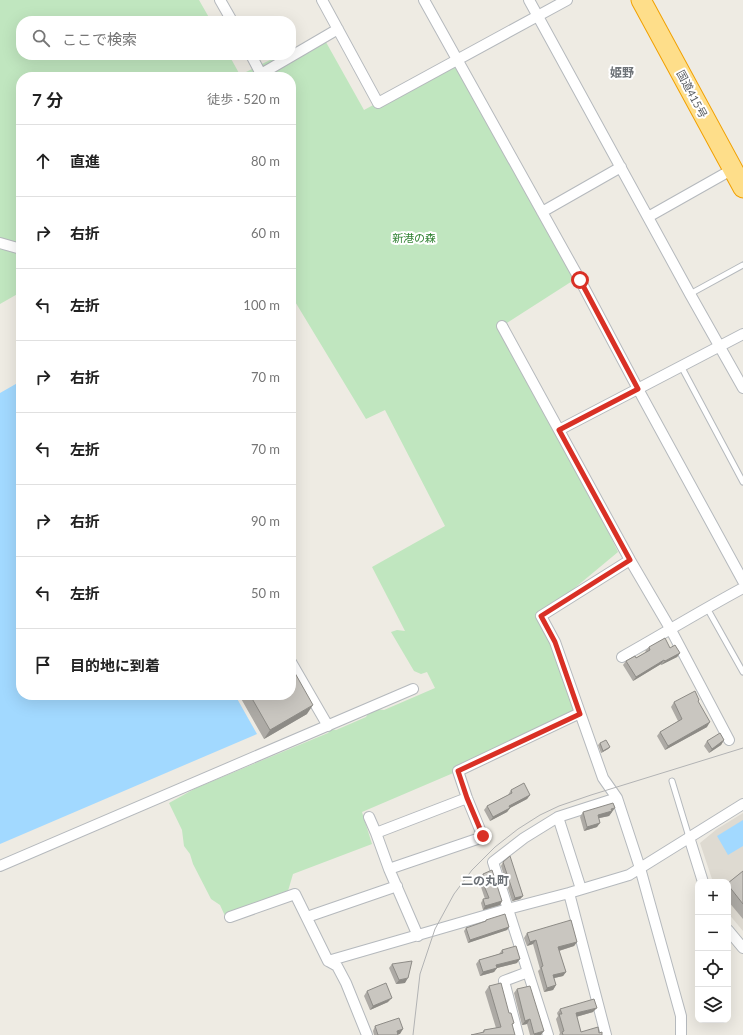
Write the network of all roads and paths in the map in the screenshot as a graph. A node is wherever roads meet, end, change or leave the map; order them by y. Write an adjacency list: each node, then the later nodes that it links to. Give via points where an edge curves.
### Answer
1 (220, 0): 7 (street)
2 (322, 0): 9 (street)
3 (424, 0): 13 (street)
4 (529, 0): 8 (street)
5 (567, 0): 8 (street)
6 (641, 0): 17 (highway, 国道415号)
7 (229, 16)
8 (538, 16): 13 (street); 16 (street)
9 (338, 29): 10 (street); 13 (street, via 378,102)
10 (296, 54)
11 (253, 60): 14 (street)
12 (285, 60): 15 (street)
13 (457, 60): 19 (street)
14 (260, 72)
15 (264, 72)
16 (621, 167): 19 (street); 20 (street)
17 (732, 169): 18 (highway, 国道415号); 20 (street)
18 (743, 188)
19 (542, 212): 30 (street)
20 (648, 217): 24 (street)
21 (0, 243): 22 (street)
22 (16, 248)
23 (743, 265): 24 (lane)
24 (690, 294): 27 (street)
25 (502, 326): 31 (street)
26 (743, 334): 27 (street)
27 (720, 346): 28 (street); 29 (street)
28 (681, 366): 30 (street); 32 (lane)
29 (743, 388)
30 (638, 389): 31 (street); 34 (street)
31 (559, 430): 33 (street)
32 (743, 482)
33 (630, 560): 37 (street); 42 (street, via 541,616 555,642)
34 (743, 581)
35 (743, 588): 36 (street)
36 (706, 608): 37 (street); 40 (lane)
37 (671, 630): 38 (street); 44 (street)
38 (622, 656)
39 (296, 671): 43 (street)
40 (743, 672)
41 (413, 689): 43 (street)
42 (580, 714): 46 (street, via 458,771); 47 (street, via 603,778)
43 (328, 726): 53 (street)
44 (729, 740)
45 (672, 781): 52 (lane)
46 (467, 798): 51 (street); 55 (street, via 483,836)
47 (617, 798): 50 (street); 54 (street)
48 (743, 804): 52 (street)
49 (369, 817): 51 (street)
50 (558, 817): 58 (street); 60 (street, via 524,838 493,862)
51 (376, 833): 55 (street)
52 (689, 837): 54 (street); 56 (street)
53 (0, 866)
54 (640, 868): 58 (street, via 629,875); 72 (street, via 681,1016)
55 (389, 869): 57 (street)
56 (702, 879)
57 (397, 886): 62 (street); 64 (street)
58 (581, 889): 59 (street)
59 (569, 893): 60 (street); 71 (street)
60 (508, 910): 64 (street); 67 (street)
61 (230, 917): 62 (street, via 295,894)
62 (307, 917): 66 (street)
63 (731, 934): 65 (street)
64 (418, 936): 66 (street)
65 (743, 948)
66 (328, 961): 68 (street, via 336,966 346,983)
67 (528, 972): 69 (street, via 504,982); 70 (street)
68 (367, 1035)
69 (518, 1035)
70 (548, 1035)
71 (606, 1035)
72 (681, 1035)

